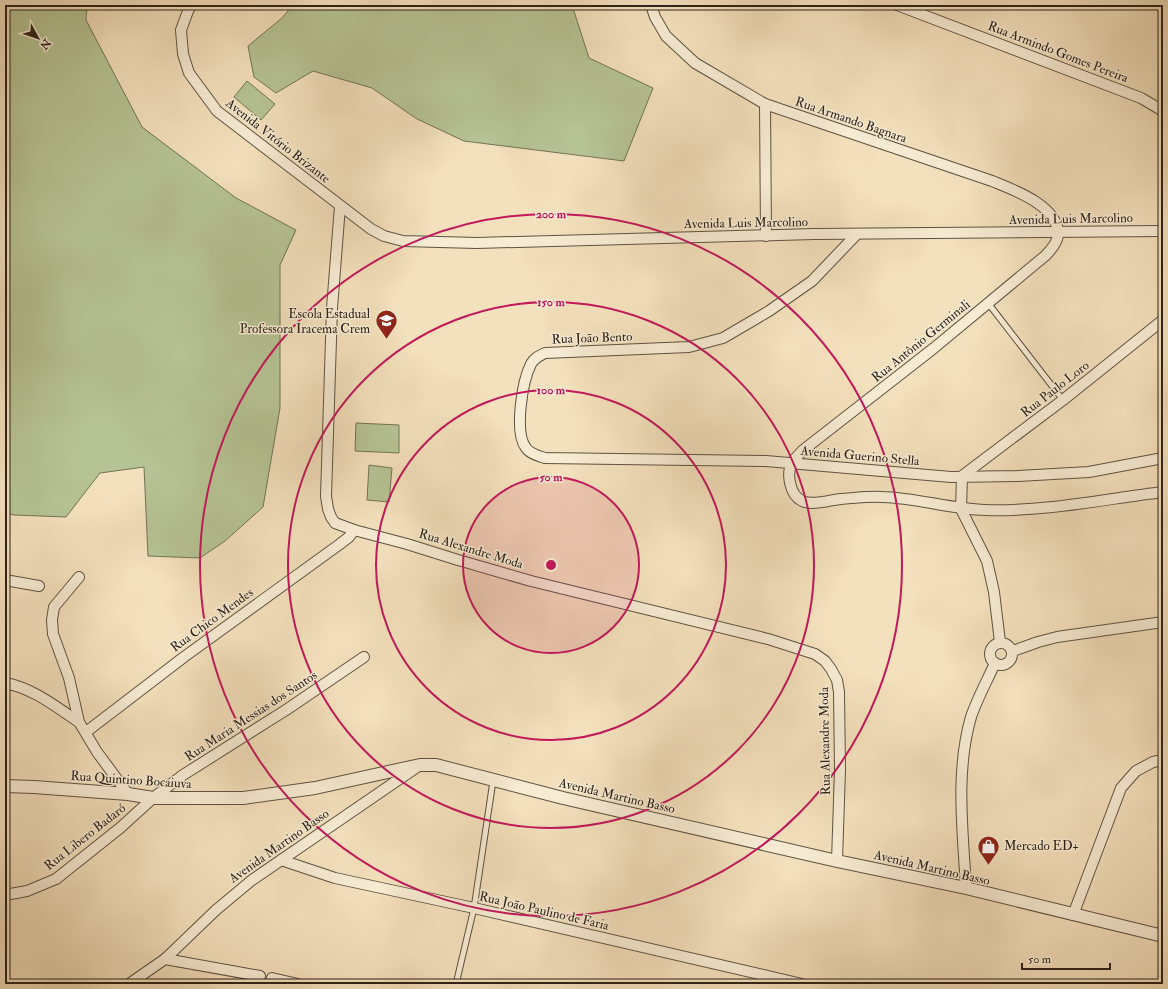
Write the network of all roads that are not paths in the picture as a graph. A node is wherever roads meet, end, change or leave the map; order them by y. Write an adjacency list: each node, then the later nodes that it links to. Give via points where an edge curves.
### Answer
1 (192, 5): 6 (street, Avenida Vitório Brizante, via 181,30 183,54 189,73 199,88 217,111)
2 (652, 5): 4 (street, Rua Armando Bagnara, via 655,17 666,36 695,63)
3 (897, 5): 5 (street, Rua Armindo Gomes Pereira, via 1141,98)
4 (765, 104): 8 (street, Rua Armando Bagnara, via 1019,192 1042,206 1054,219); 10 (street)
5 (1163, 111)
6 (340, 206): 10 (street, Avenida Luis Marcolino, via 371,229 384,236 404,241 477,243); 19 (street, Rua Alexandre Moda, via 332,308 326,496 331,518)
7 (1163, 231): 8 (street, Avenida Luis Marcolino)
8 (1059, 233): 9 (street, Avenida Luis Marcolino); 11 (street, Rua Antônio Germinali, via 1054,246 1046,256)
9 (856, 235): 10 (street, Avenida Luis Marcolino); 15 (street, Rua João Bento, via 812,281 769,311 723,338 689,347 545,352 536,357 523,386 521,440 527,450 545,458)
10 (766, 236)
11 (988, 303): 13 (lane); 15 (street, Rua Antônio Germinali, via 802,451)
12 (1163, 320): 13 (street, Rua Paulo Loro)
13 (1063, 400): 16 (street, Rua Paulo Loro)
14 (1163, 458): 16 (street, Avenida Guerino Stella, via 1089,472)
15 (792, 463): 16 (street, Avenida Guerino Stella); 18 (street, Avenida Guerino Stella, via 790,482 802,501 814,503 884,497)
16 (962, 476): 18 (street)
17 (1163, 492): 18 (street, Avenida Guerino Stella, via 1031,509)
18 (962, 509): 24 (street, via 987,561)
19 (354, 530): 30 (street, Rua Chico Mendes, via 340,544 184,656); 38 (street, Rua Alexandre Moda, via 531,580 768,639 815,654 831,669 837,680 839,692)
20 (80, 577): 29 (street, via 54,607 52,620 53,634 69,678)
21 (5, 580): 22 (street)
22 (39, 586)
23 (1163, 622): 25 (street, via 1057,637)
24 (1000, 642): 25 (street, via 1008,644); 27 (street, via 993,646 990,653)
25 (1013, 651): 27 (street, via 1008,663 1001,666)
26 (364, 657): 36 (street, Rua Maria Messias dos Santos, via 183,775)
27 (995, 663): 39 (street, via 972,716 966,743 962,776 962,812)
28 (5, 683): 29 (street, via 43,698)
29 (79, 722): 30 (street)
30 (86, 732): 35 (street, via 97,752)
31 (1163, 760): 42 (street, via 1136,771 1121,788)
32 (420, 765): 33 (street, Avenida Martino Basso, via 436,765); 36 (street, Rua Quintino Bocaiuva, via 315,788 243,798); 37 (street, Avenida Martino Basso)
33 (494, 780): 38 (street, Avenida Martino Basso); 41 (lane)
34 (5, 786): 35 (street, Rua Quintino Bocaiuva)
35 (128, 794): 36 (street, Rua Quintino Bocaiuva)
36 (153, 798): 40 (street, Rua Libero Badaró, via 56,879 27,891)
37 (281, 860): 41 (street, Rua João Paulino de Faria, via 335,878); 44 (street, Avenida Martino Basso, via 216,910)
38 (837, 861): 39 (street, Avenida Martino Basso)
39 (966, 888): 42 (street, Avenida Martino Basso)
40 (5, 895)
41 (474, 908): 49 (lane); 50 (street, Rua João Paulino de Faria)
42 (1073, 914): 43 (street, Avenida Martino Basso)
43 (1163, 936)
44 (165, 959): 45 (street); 47 (street, Avenida Martino Basso)
45 (260, 976)
46 (272, 981): 48 (street)
47 (129, 984)
48 (298, 984)
49 (456, 984)
50 (802, 984)

